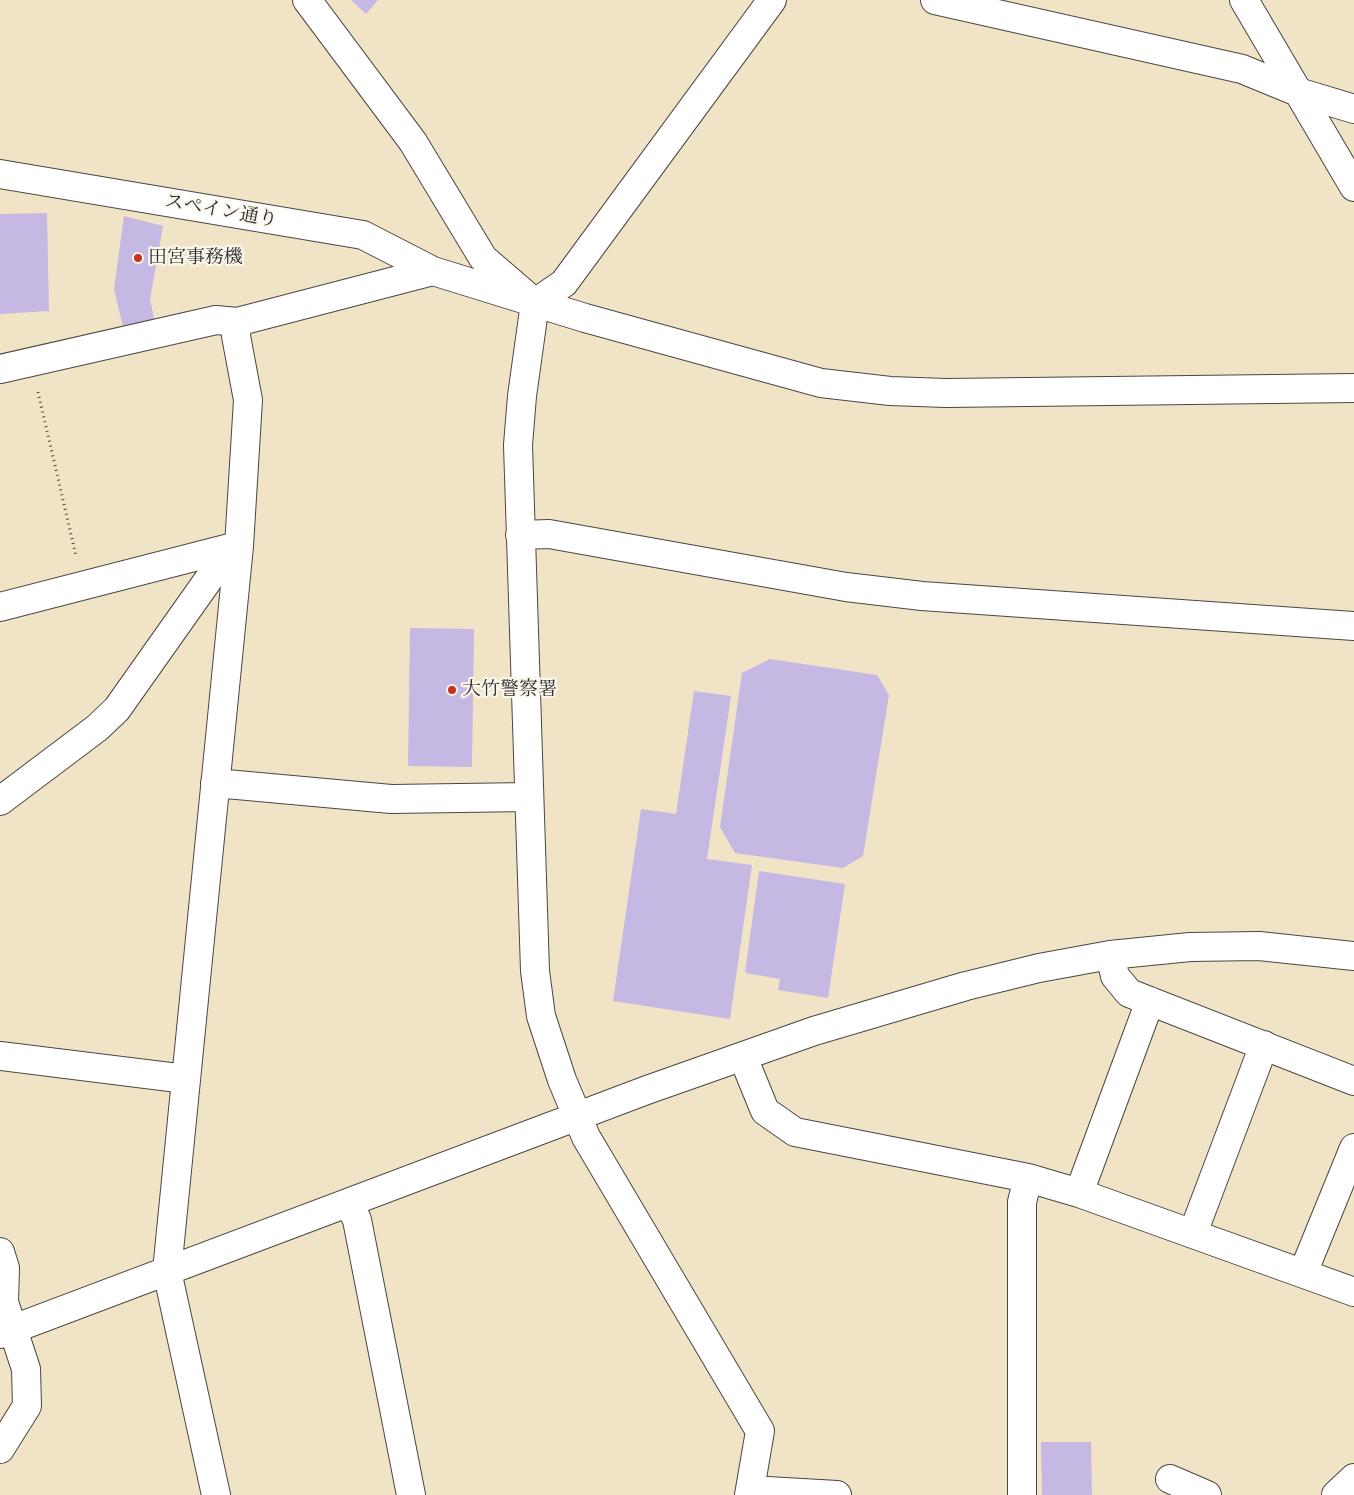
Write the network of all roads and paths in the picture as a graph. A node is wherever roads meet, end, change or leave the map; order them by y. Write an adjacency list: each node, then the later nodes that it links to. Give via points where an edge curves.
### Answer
1 (307, 0): 10 (street, via 413,142 483,258)
2 (935, 0): 5 (street, via 1242,69)
3 (1244, 0): 5 (street)
4 (760, 4): 10 (street, via 564,282)
5 (1298, 92): 6 (street); 8 (street)
6 (1354, 109)
7 (0, 174): 9 (street, スペイン通り, via 363,235)
8 (1354, 187)
9 (433, 271): 10 (street, スペイン通り); 11 (street)
10 (535, 303): 14 (street, スペイン通り, via 821,383 890,392); 15 (street, via 518,445)
11 (237, 322): 12 (street, via 216,320); 16 (street, via 236,336 248,400)
12 (31, 362): 13 (street); 17 (path)
13 (0, 369)
14 (1354, 388)
15 (520, 535): 19 (street, via 549,534 846,587 922,596); 21 (street)
16 (239, 546): 17 (street); 20 (street); 22 (street, via 223,559 117,709 97,728)
17 (83, 586): 18 (street)
18 (0, 607)
19 (1354, 626)
20 (215, 783): 21 (street, via 391,799); 29 (street)
21 (528, 797): 31 (street, via 535,971 541,1016)
22 (0, 801)
23 (1110, 955): 24 (street, via 1190,947 1259,946); 25 (street, via 1115,976 1129,993); 28 (street, via 966,986)
24 (1354, 956)
25 (1150, 1001): 26 (street); 34 (street)
26 (1264, 1045): 30 (street); 36 (street)
27 (0, 1056): 29 (street)
28 (743, 1057): 31 (street); 33 (street, via 765,1111 794,1132)
29 (186, 1079): 38 (street)
30 (1354, 1081)
31 (576, 1117): 35 (street); 45 (street, via 760,1431)
32 (1354, 1148): 39 (street)
33 (1028, 1178): 34 (street); 49 (street, via 1022,1202)
34 (1079, 1193): 36 (street)
35 (350, 1202): 38 (street); 47 (street)
36 (1193, 1233): 39 (street)
37 (0, 1252): 41 (street, via 5,1268)
38 (166, 1271): 41 (street); 46 (street)
39 (1303, 1273): 40 (street)
40 (1354, 1292)
41 (6, 1331): 42 (street, via 26,1369 27,1406)
42 (0, 1449)
43 (1354, 1478): 51 (street)
44 (1170, 1479): 50 (street)
45 (750, 1493): 48 (street)
46 (216, 1495)
47 (411, 1495)
48 (837, 1495)
49 (1022, 1495)
50 (1207, 1495)
51 (1336, 1495)

